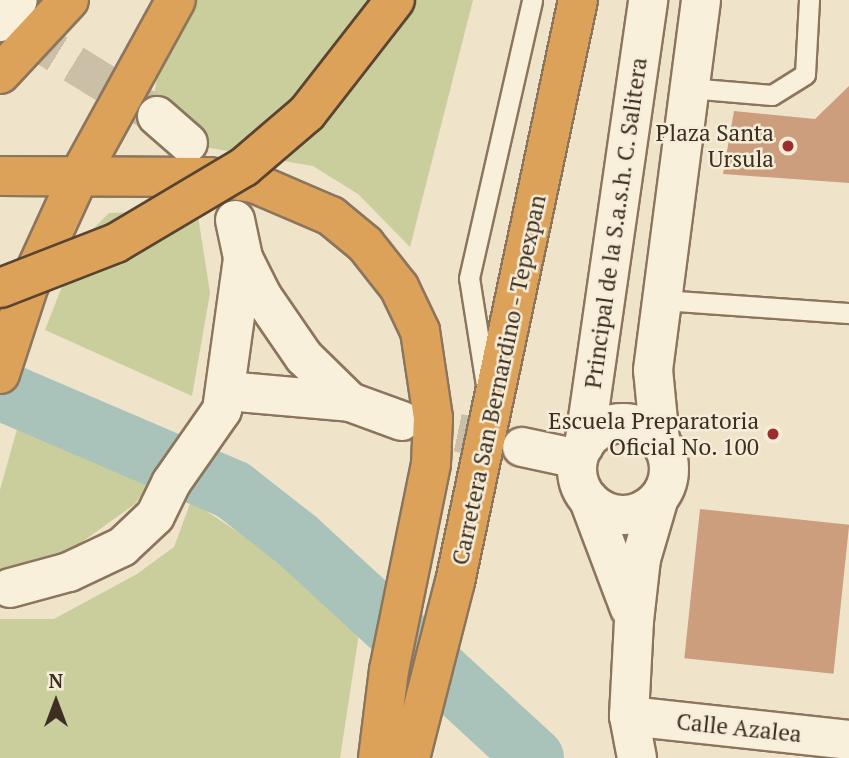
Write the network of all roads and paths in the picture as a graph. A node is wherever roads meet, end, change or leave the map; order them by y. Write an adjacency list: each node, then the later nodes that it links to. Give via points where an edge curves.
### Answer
1 (69, 0): 9 (highway)
2 (176, 0): 16 (highway)
3 (395, 0): 19 (highway, bridge, via 307,113 244,167 116,243)
4 (532, 0): 26 (lane, via 470,278)
5 (578, 0): 26 (highway, Carretera San Bernardino - Tepexpan)
6 (648, 0): 12 (street, Principal de la S.a.s.h. C. Salitera)
7 (701, 0): 10 (street)
8 (809, 0): 10 (lane, via 804,74 772,95)
9 (0, 74)
10 (689, 88): 13 (street)
11 (157, 116): 14 (street)
12 (629, 130): 13 (street); 29 (street, Principal de la S.a.s.h. C. Salitera)
13 (683, 137): 20 (street)
14 (188, 143)
15 (0, 176): 16 (highway)
16 (78, 178): 19 (highway); 37 (highway, via 209,177 254,183 331,216 365,244 399,287 420,331 431,376 431,464 389,670)
17 (235, 220): 18 (street)
18 (243, 258): 24 (street); 25 (street, via 285,332)
19 (14, 286): 23 (highway)
20 (661, 300): 21 (lane); 22 (street)
21 (849, 313)
22 (656, 342): 28 (street, via 653,397); 29 (street, via 640,381)
23 (0, 374)
24 (225, 400): 25 (street); 33 (street, via 155,516 122,547 69,572)
25 (350, 402): 27 (street)
26 (491, 417): 38 (highway, Carretera San Bernardino - Tepexpan)
27 (402, 421)
28 (660, 441): 29 (street, via 635,425); 32 (street, via 670,471)
29 (589, 444): 30 (street); 31 (street, via 579,481)
30 (522, 447)
31 (589, 500): 32 (street, via 615,515 631,515); 34 (street)
32 (658, 500): 34 (street, via 641,559)
33 (10, 589)
34 (634, 621): 35 (street)
35 (629, 716): 36 (street, Calle Azalea); 39 (street)
36 (849, 740)
37 (378, 758)
38 (410, 758)
39 (637, 758)

